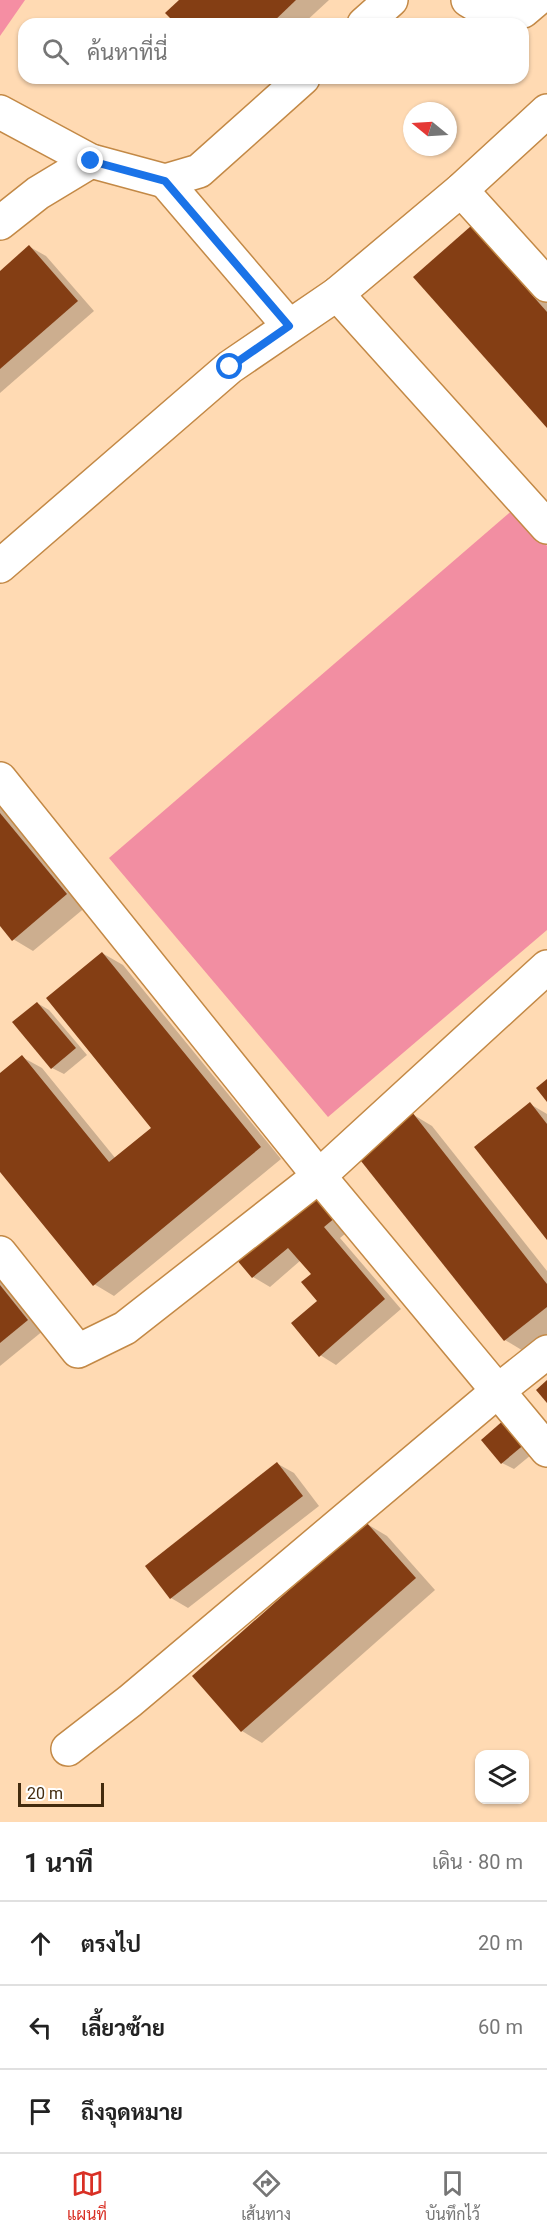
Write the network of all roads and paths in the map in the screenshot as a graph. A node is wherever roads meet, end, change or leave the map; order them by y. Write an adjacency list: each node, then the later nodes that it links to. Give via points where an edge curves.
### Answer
1 (391, 0): 4 (lane)
2 (468, 0): 3 (lane, via 485,10 523,12)
3 (536, 0)
4 (371, 18)
5 (296, 84): 9 (lane, via 198,171)
6 (547, 111): 10 (lane)
7 (0, 112): 8 (lane)
8 (91, 161): 9 (lane); 11 (lane, via 38,193)
9 (165, 181): 14 (lane)
10 (461, 190): 12 (lane); 13 (lane)
11 (0, 223)
12 (547, 285)
13 (337, 294): 14 (lane); 15 (lane)
14 (289, 326): 16 (lane, via 230,367)
15 (547, 527)
16 (0, 566)
17 (0, 779): 19 (lane)
18 (547, 968): 19 (lane)
19 (319, 1176): 20 (lane, via 125,1328 78,1351); 22 (lane)
20 (0, 1253)
21 (547, 1352): 22 (lane)
22 (499, 1390): 23 (lane); 24 (lane)
23 (547, 1450)
24 (68, 1749)

